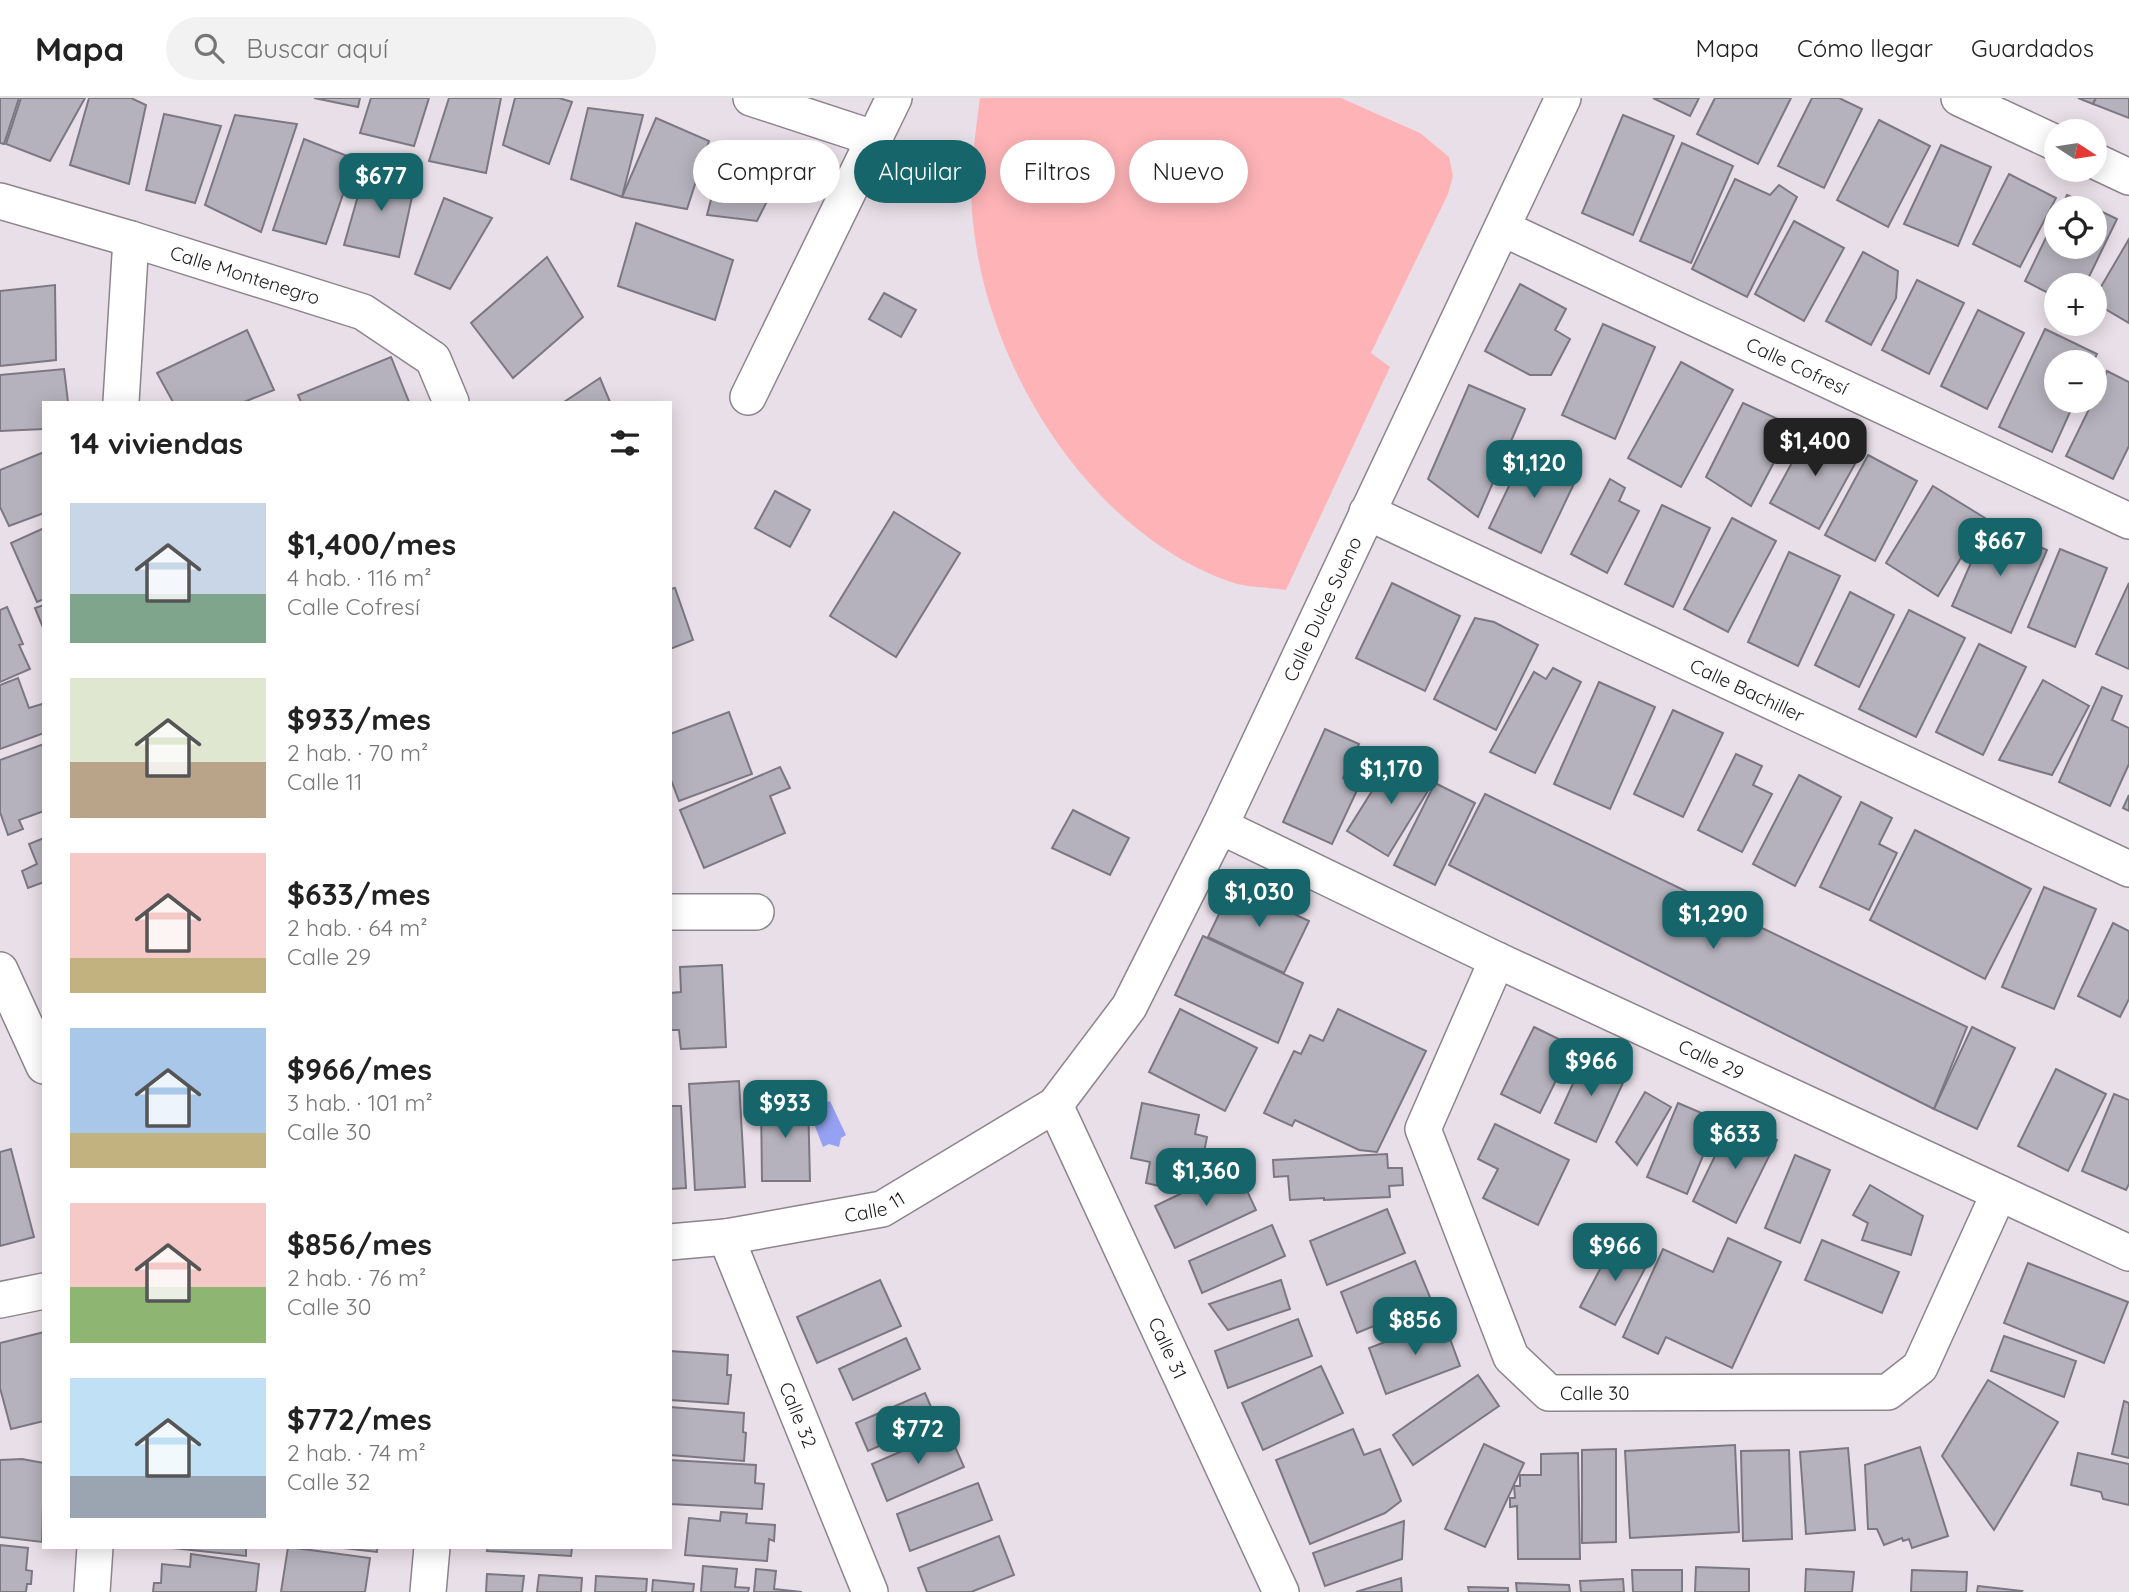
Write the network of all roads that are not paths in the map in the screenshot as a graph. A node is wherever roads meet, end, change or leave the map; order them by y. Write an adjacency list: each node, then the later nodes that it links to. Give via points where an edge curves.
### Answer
1 (751, 98): 6 (street)
2 (894, 98): 6 (street)
3 (1563, 98): 10 (street, Calle Dulce Sueno)
4 (1959, 98): 5 (street)
5 (2044, 137)
6 (873, 138): 12 (street)
7 (2107, 167): 8 (street)
8 (2129, 177)
9 (0, 201): 11 (street, Calle Montenegro)
10 (1502, 228): 15 (street, Calle Dulce Sueno); 16 (street, Calle Cofresí)
11 (131, 239): 13 (street); 14 (street, Calle Montenegro, via 363,312 433,359)
12 (748, 397)
13 (121, 401)
14 (451, 401)
15 (1367, 512): 17 (street, Calle Dulce Sueno); 18 (street, Calle Bachiller)
16 (2129, 521)
17 (1220, 825): 21 (street, Calle 29); 24 (street, Calle Dulce Sueno, via 1129,1007)
18 (2129, 869)
19 (672, 912): 20 (street)
20 (756, 912)
21 (1497, 960): 25 (street, Calle 29); 25 (street, Calle 30, via 1423,1129 1511,1357 1549,1393 1888,1392 1920,1367)
22 (0, 970): 23 (street)
23 (42, 1062)
24 (1055, 1105): 26 (street, Calle 11, via 881,1209); 36 (street, Calle 31)
25 (1998, 1193): 28 (street, Calle 29)
26 (726, 1237): 27 (street, Calle 11); 35 (street, Calle 32)
27 (672, 1241)
28 (2129, 1253)
29 (42, 1290): 30 (street)
30 (0, 1300)
31 (95, 1549): 33 (street)
32 (432, 1549): 34 (street)
33 (92, 1592)
34 (428, 1592)
35 (870, 1592)
36 (1281, 1592)

